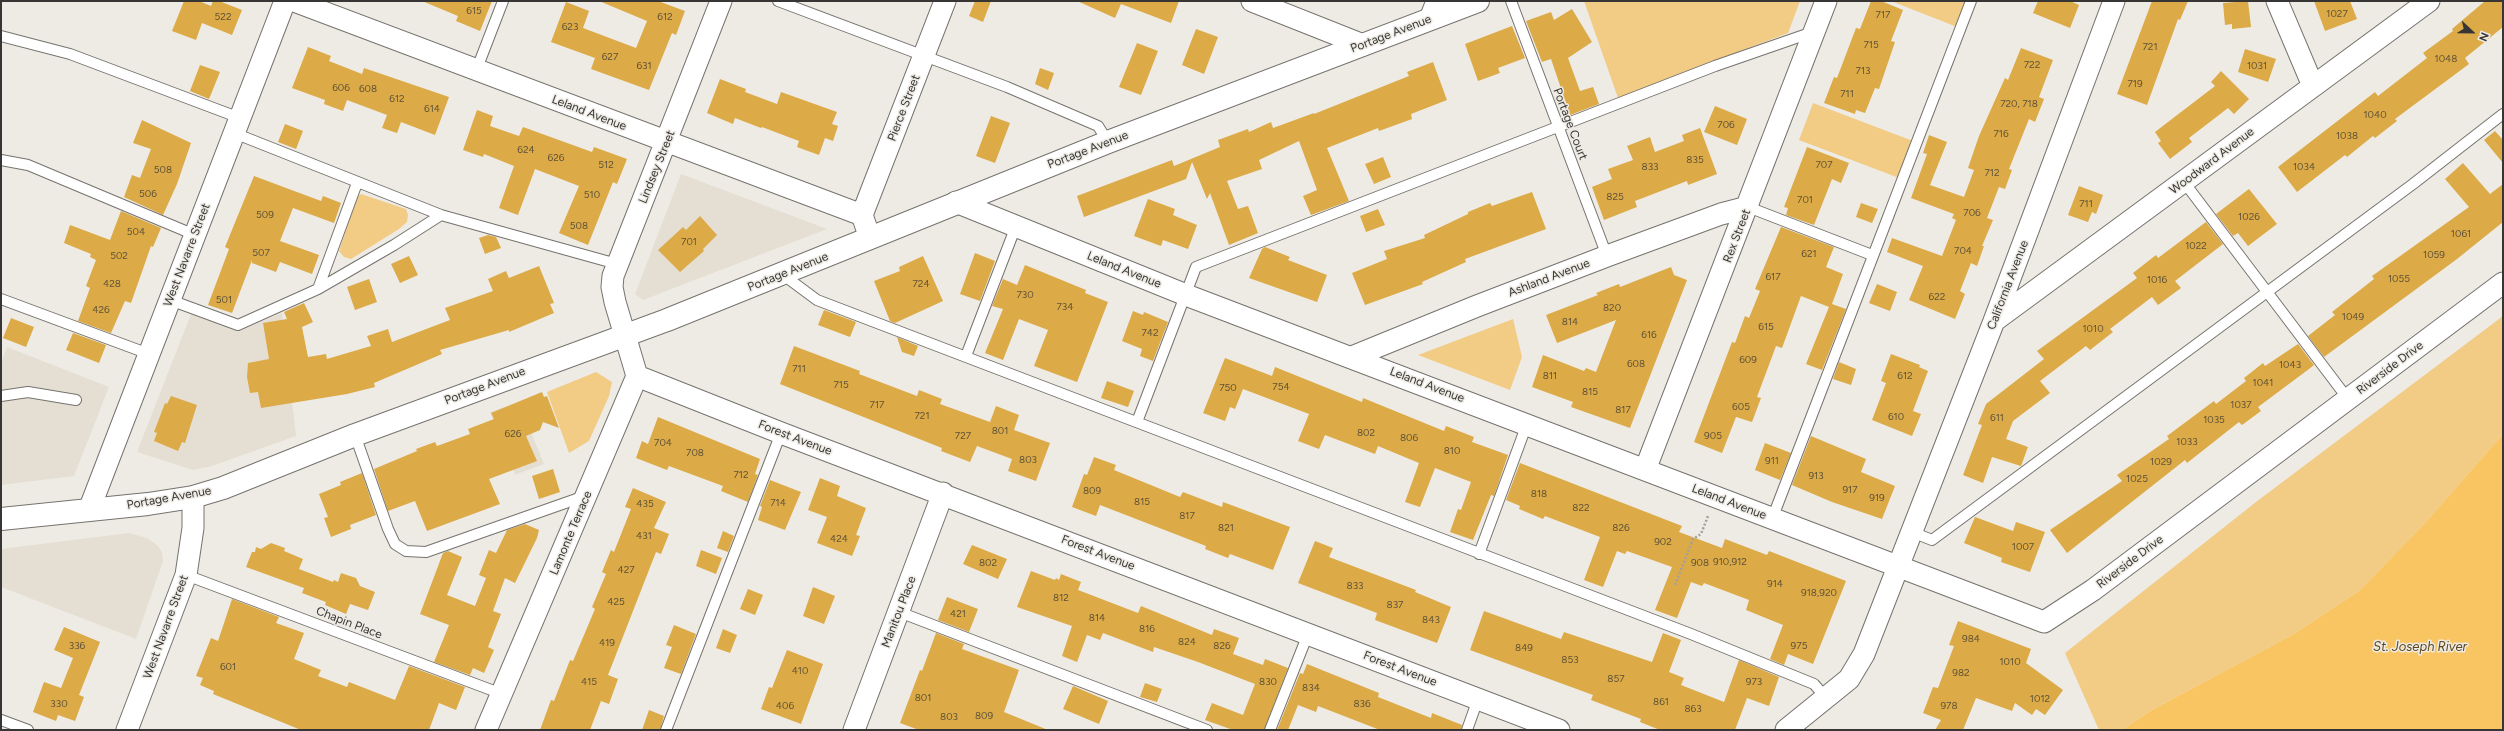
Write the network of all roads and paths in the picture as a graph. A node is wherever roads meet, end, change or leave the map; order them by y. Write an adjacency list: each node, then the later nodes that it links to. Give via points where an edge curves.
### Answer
1 (285, 1): 23 (street, West Navarre Street)
2 (294, 1): 20 (street, Leland Avenue)
3 (503, 1): 20 (lane)
4 (721, 1): 25 (street, Lindsey Street)
5 (778, 1): 19 (lane)
6 (945, 1): 19 (street, Pierce Street)
7 (1252, 1): 18 (street)
8 (1478, 1): 15 (main road, Portage Avenue)
9 (1510, 1): 24 (lane, Portage Court)
10 (1826, 1): 16 (street, Rex Street)
11 (1971, 1): 37 (lane)
12 (2114, 1): 47 (street, California Avenue)
13 (2277, 1): 21 (street)
14 (2426, 2): 21 (street, Woodward Avenue)
15 (1434, 10): 18 (main road, Portage Avenue)
16 (1814, 32): 24 (lane, via 1715,66); 31 (street, Rex Street)
17 (1, 36): 23 (lane, via 70,54)
18 (1364, 45): 26 (main road, Portage Avenue)
19 (924, 57): 26 (lane, via 1007,87 1098,126); 33 (street, Pierce Street)
20 (476, 70): 25 (street, Leland Avenue)
21 (2313, 86): 28 (street, Woodward Avenue)
22 (2503, 114): 43 (lane)
23 (237, 125): 29 (lane); 35 (street, West Navarre Street)
24 (1558, 129): 38 (lane, Portage Court); 44 (lane, via 1196,267)
25 (667, 142): 33 (street, Leland Avenue); 39 (street, Lindsey Street)
26 (1108, 142): 30 (main road, Portage Avenue)
27 (1, 160): 35 (lane, via 28,164)
28 (2184, 182): 43 (lane); 47 (street, Woodward Avenue)
29 (357, 183): 32 (lane); 42 (lane)
30 (956, 202): 34 (street, Leland Avenue); 36 (main road, Portage Avenue)
31 (1748, 207): 37 (lane); 38 (street, Ashland Avenue, via 1721,214); 60 (street, Rex Street)
32 (441, 215): 39 (lane); 42 (lane)
33 (862, 215): 36 (street)
34 (1016, 226): 44 (street, Leland Avenue); 50 (lane)
35 (194, 235): 46 (street, West Navarre Street)
36 (870, 238): 40 (main road, Portage Avenue)
37 (1872, 255): 67 (lane)
38 (1607, 256): 51 (street, Ashland Avenue)
39 (617, 264): 48 (street, Lindsey Street, via 612,288)
40 (782, 274): 48 (main road, Portage Avenue); 50 (lane, via 817,300)
41 (2503, 283): 54 (street, Riverside Drive)
42 (318, 289): 46 (lane, via 238,325)
43 (2267, 291): 54 (lane); 68 (lane, via 1932,540)
44 (1186, 295): 51 (street, Leland Avenue); 56 (lane)
45 (1, 299): 49 (lane)
46 (170, 300): 49 (street, West Navarre Street)
47 (1994, 321): 68 (street, California Avenue)
48 (624, 334): 52 (street); 59 (main road, Portage Avenue)
49 (149, 354): 64 (street, West Navarre Street)
50 (966, 356): 56 (lane)
51 (1352, 357): 57 (street, Leland Avenue)
52 (637, 376): 58 (street, Forest Avenue); 62 (street, Lamonte Terrace)
53 (1, 396): 55 (lane, via 28,392)
54 (2348, 399): 70 (street, Riverside Drive, via 2093,590 2044,622)
55 (76, 400)
56 (1137, 422): 69 (lane)
57 (1527, 424): 60 (street, Leland Avenue); 69 (lane)
58 (781, 433): 61 (street, Forest Avenue); 82 (lane)
59 (355, 435): 62 (lane, via 388,529 395,544 406,552 426,552); 63 (main road, Portage Avenue, via 223,488)
60 (1645, 470): 67 (street, Leland Avenue)
61 (943, 493): 73 (street, Manitou Place); 74 (street, Forest Avenue)
62 (587, 495): 75 (street, Lamonte Terrace)
63 (193, 497): 64 (main road, Portage Avenue); 71 (street, West Navarre Street, via 193,528)
64 (89, 510): 66 (main road, Portage Avenue)
65 (1708, 516): 72 (path, via 1701,534 1693,539)
66 (1, 519)
67 (1772, 519): 70 (street, Leland Avenue)
68 (1912, 532): 70 (street, California Avenue)
69 (1479, 554): 76 (lane, via 1814,684)
70 (1898, 567): 76 (street, via 1864,654 1848,680)
71 (186, 575): 75 (lane, Chapin Place); 80 (street, West Navarre Street)
72 (1675, 585)
73 (899, 612): 83 (street, Manitou Place); 84 (lane)
74 (1308, 634): 77 (street, Forest Avenue); 85 (lane)
75 (502, 694): 81 (street, Lamonte Terrace)
76 (1826, 698): 88 (street)
77 (1478, 699): 86 (lane); 87 (street, Forest Avenue)
78 (1, 720): 79 (lane)
79 (28, 730)
80 (127, 730)
81 (486, 730)
82 (666, 730)
83 (854, 730)
84 (1207, 730)
85 (1270, 730)
86 (1467, 730)
87 (1559, 730)
88 (1786, 730)

